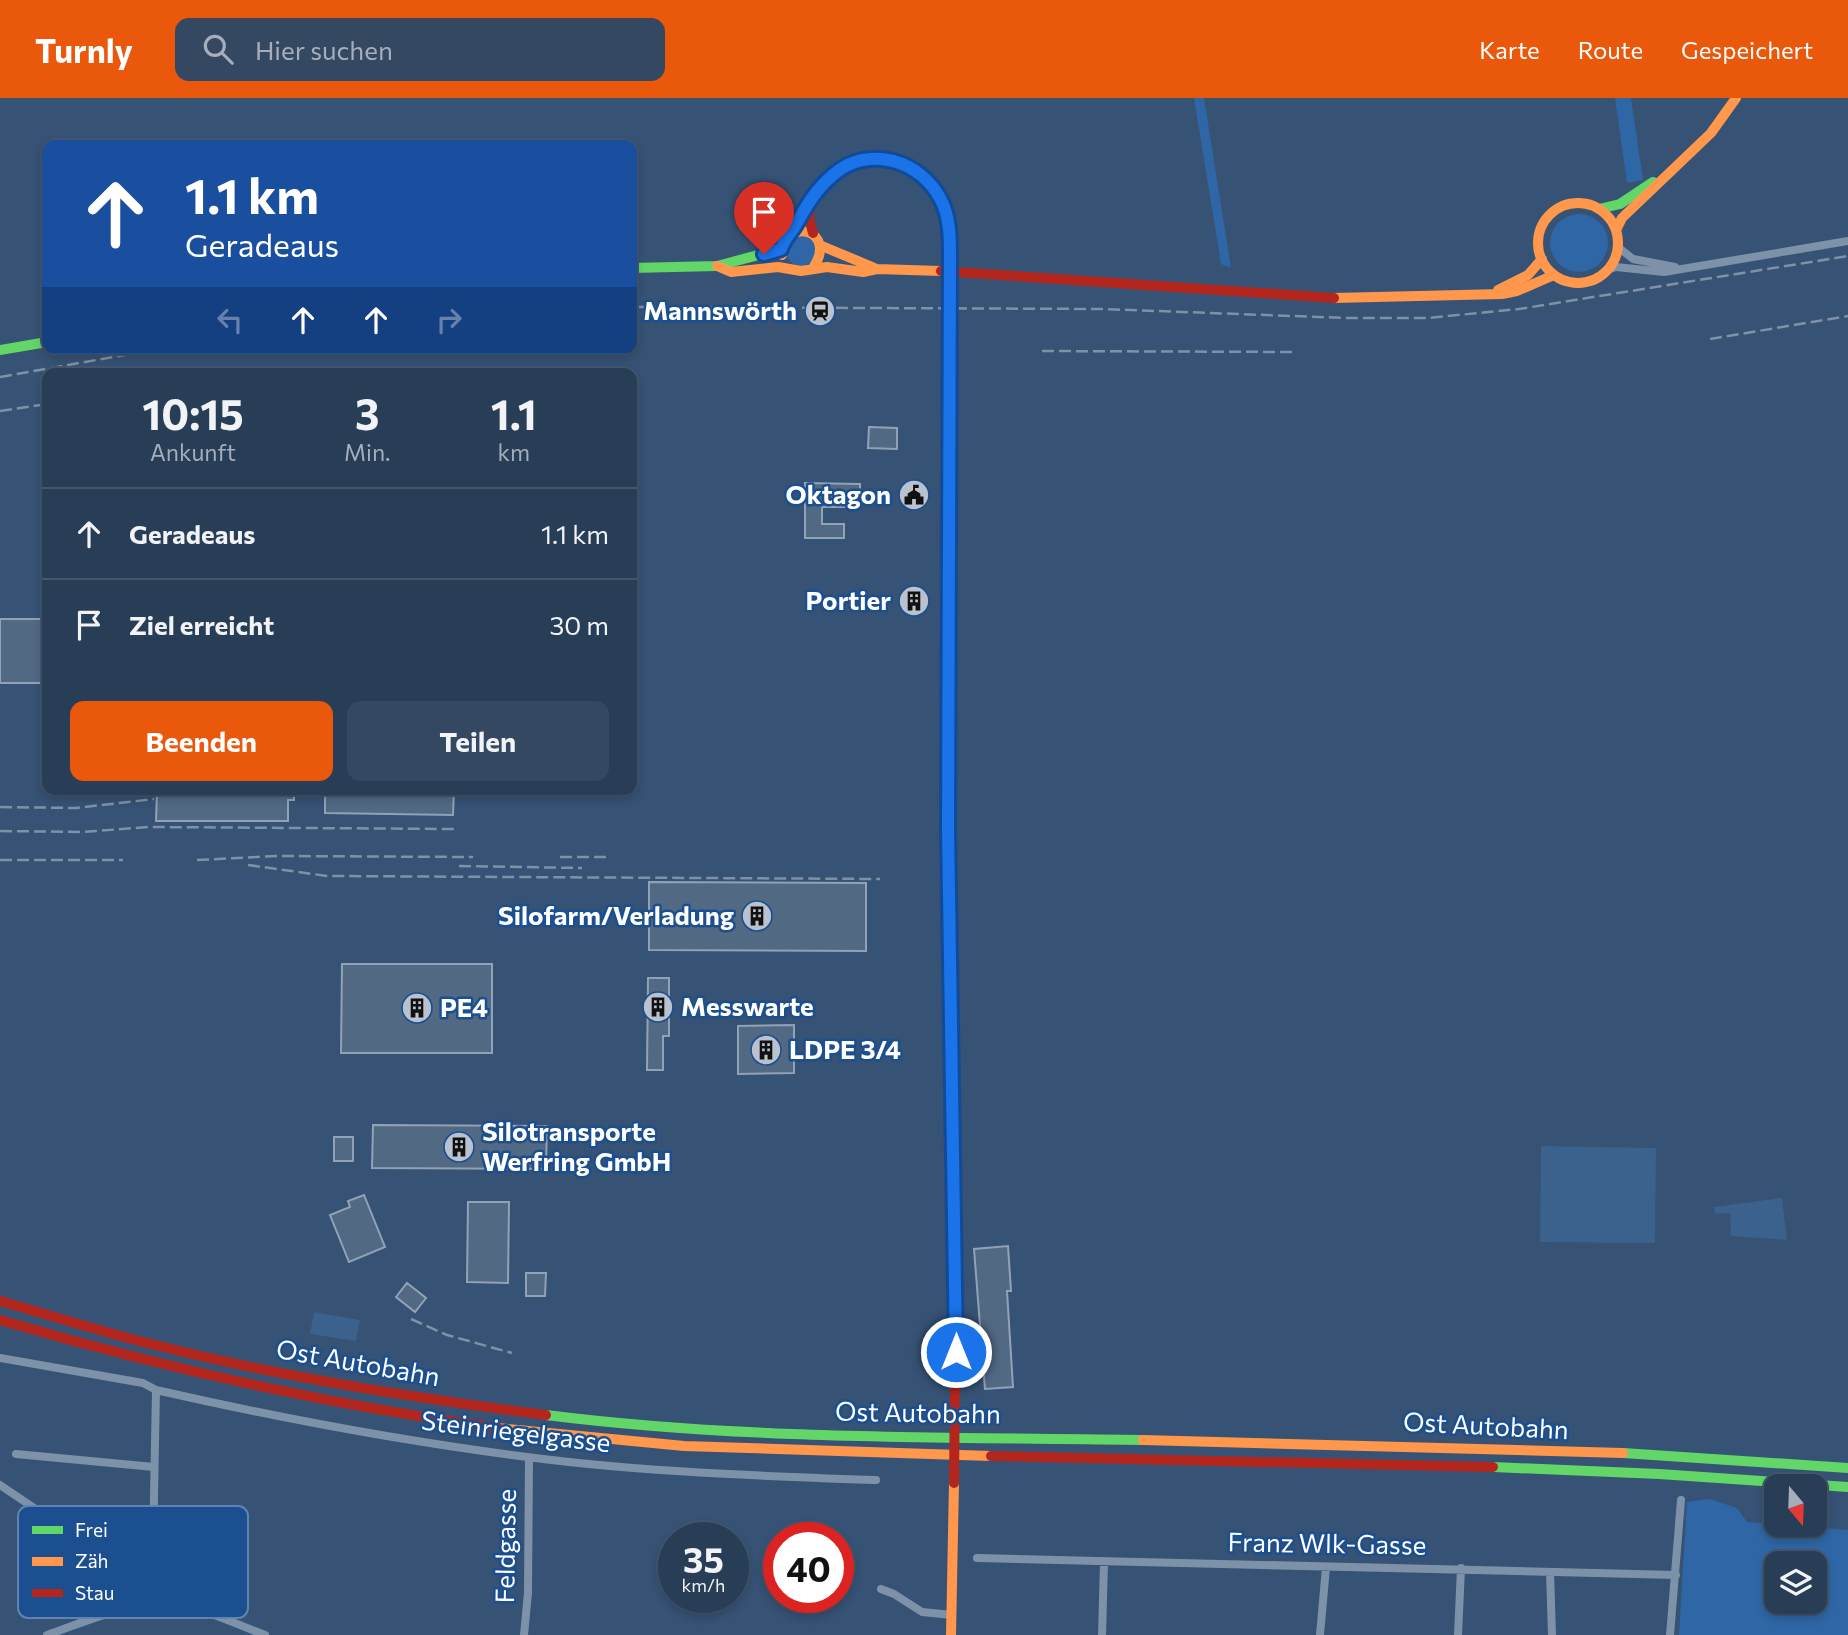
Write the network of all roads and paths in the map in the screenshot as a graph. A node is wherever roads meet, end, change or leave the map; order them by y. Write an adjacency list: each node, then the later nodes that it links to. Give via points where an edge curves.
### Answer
1 (1736, 98): 2 (main road, via 1711,133)
2 (1663, 177): 4 (main road, via 1620,204); 5 (main road)
3 (811, 199): 6 (main road); 7 (main road); 45 (main road, bridge, via 835,173 853,163 892,159 929,182 948,219 948,836 956,1227)
4 (1599, 209): 5 (main road); 12 (main road, via 1575,203 1552,213 1539,234)
5 (1615, 229): 10 (main road)
6 (813, 233): 7 (main road); 9 (main road)
7 (789, 234): 11 (main road)
8 (1848, 242): 17 (street)
9 (822, 246): 16 (main road); 18 (main road)
10 (1618, 247): 17 (street, via 1633,259); 19 (main road)
11 (781, 249): 13 (main road); 14 (main road)
12 (1542, 259): 20 (main road); 21 (main road, via 1525,278)
13 (717, 266): 14 (main road, via 731,272); 15 (main road)
14 (789, 267): 16 (main road)
15 (637, 268)
16 (813, 268): 18 (main road)
17 (1681, 268): 19 (street)
18 (877, 269): 21 (main road, bridge, via 1337,298)
19 (1607, 270): 20 (main road, via 1593,280 1577,283)
20 (1555, 275): 21 (main road, via 1506,295)
21 (1493, 293)
22 (42, 343): 23 (main road)
23 (0, 350)
24 (0, 1301): 31 (main road, Ost Autobahn, via 159,1346 310,1379 553,1416 692,1429 1388,1444)
25 (0, 1321): 34 (main road, Ost Autobahn, via 152,1363 307,1397 562,1436 807,1453 1388,1462)
26 (0, 1358): 27 (street, Steinriegelgasse, via 144,1383)
27 (156, 1390): 29 (street, Steinriegelgasse, via 274,1417); 30 (street)
28 (16, 1454): 30 (street)
29 (529, 1458): 32 (street, Steinriegelgasse, via 705,1473); 50 (street, Feldgasse)
30 (154, 1468): 37 (street)
31 (1848, 1468)
32 (876, 1480)
33 (0, 1485): 36 (street)
34 (1848, 1487)
35 (1681, 1500): 43 (street)
36 (31, 1506)
37 (153, 1506)
38 (977, 1558): 39 (street, Franz Wlk-Gasse)
39 (1104, 1562): 40 (street, Franz Wlk-Gasse); 52 (street)
40 (1326, 1567): 41 (street, Franz Wlk-Gasse); 53 (street)
41 (1461, 1569): 42 (street, Franz Wlk-Gasse); 54 (street)
42 (1550, 1572): 43 (street, Franz Wlk-Gasse); 55 (street)
43 (1676, 1575): 56 (street)
44 (881, 1589): 45 (street, via 922,1612)
45 (952, 1615): 51 (main road)
46 (105, 1618): 48 (street)
47 (220, 1618): 49 (street)
48 (47, 1635)
49 (265, 1635)
50 (524, 1635)
51 (951, 1635)
52 (1102, 1635)
53 (1320, 1635)
54 (1458, 1635)
55 (1552, 1635)
56 (1670, 1635)

